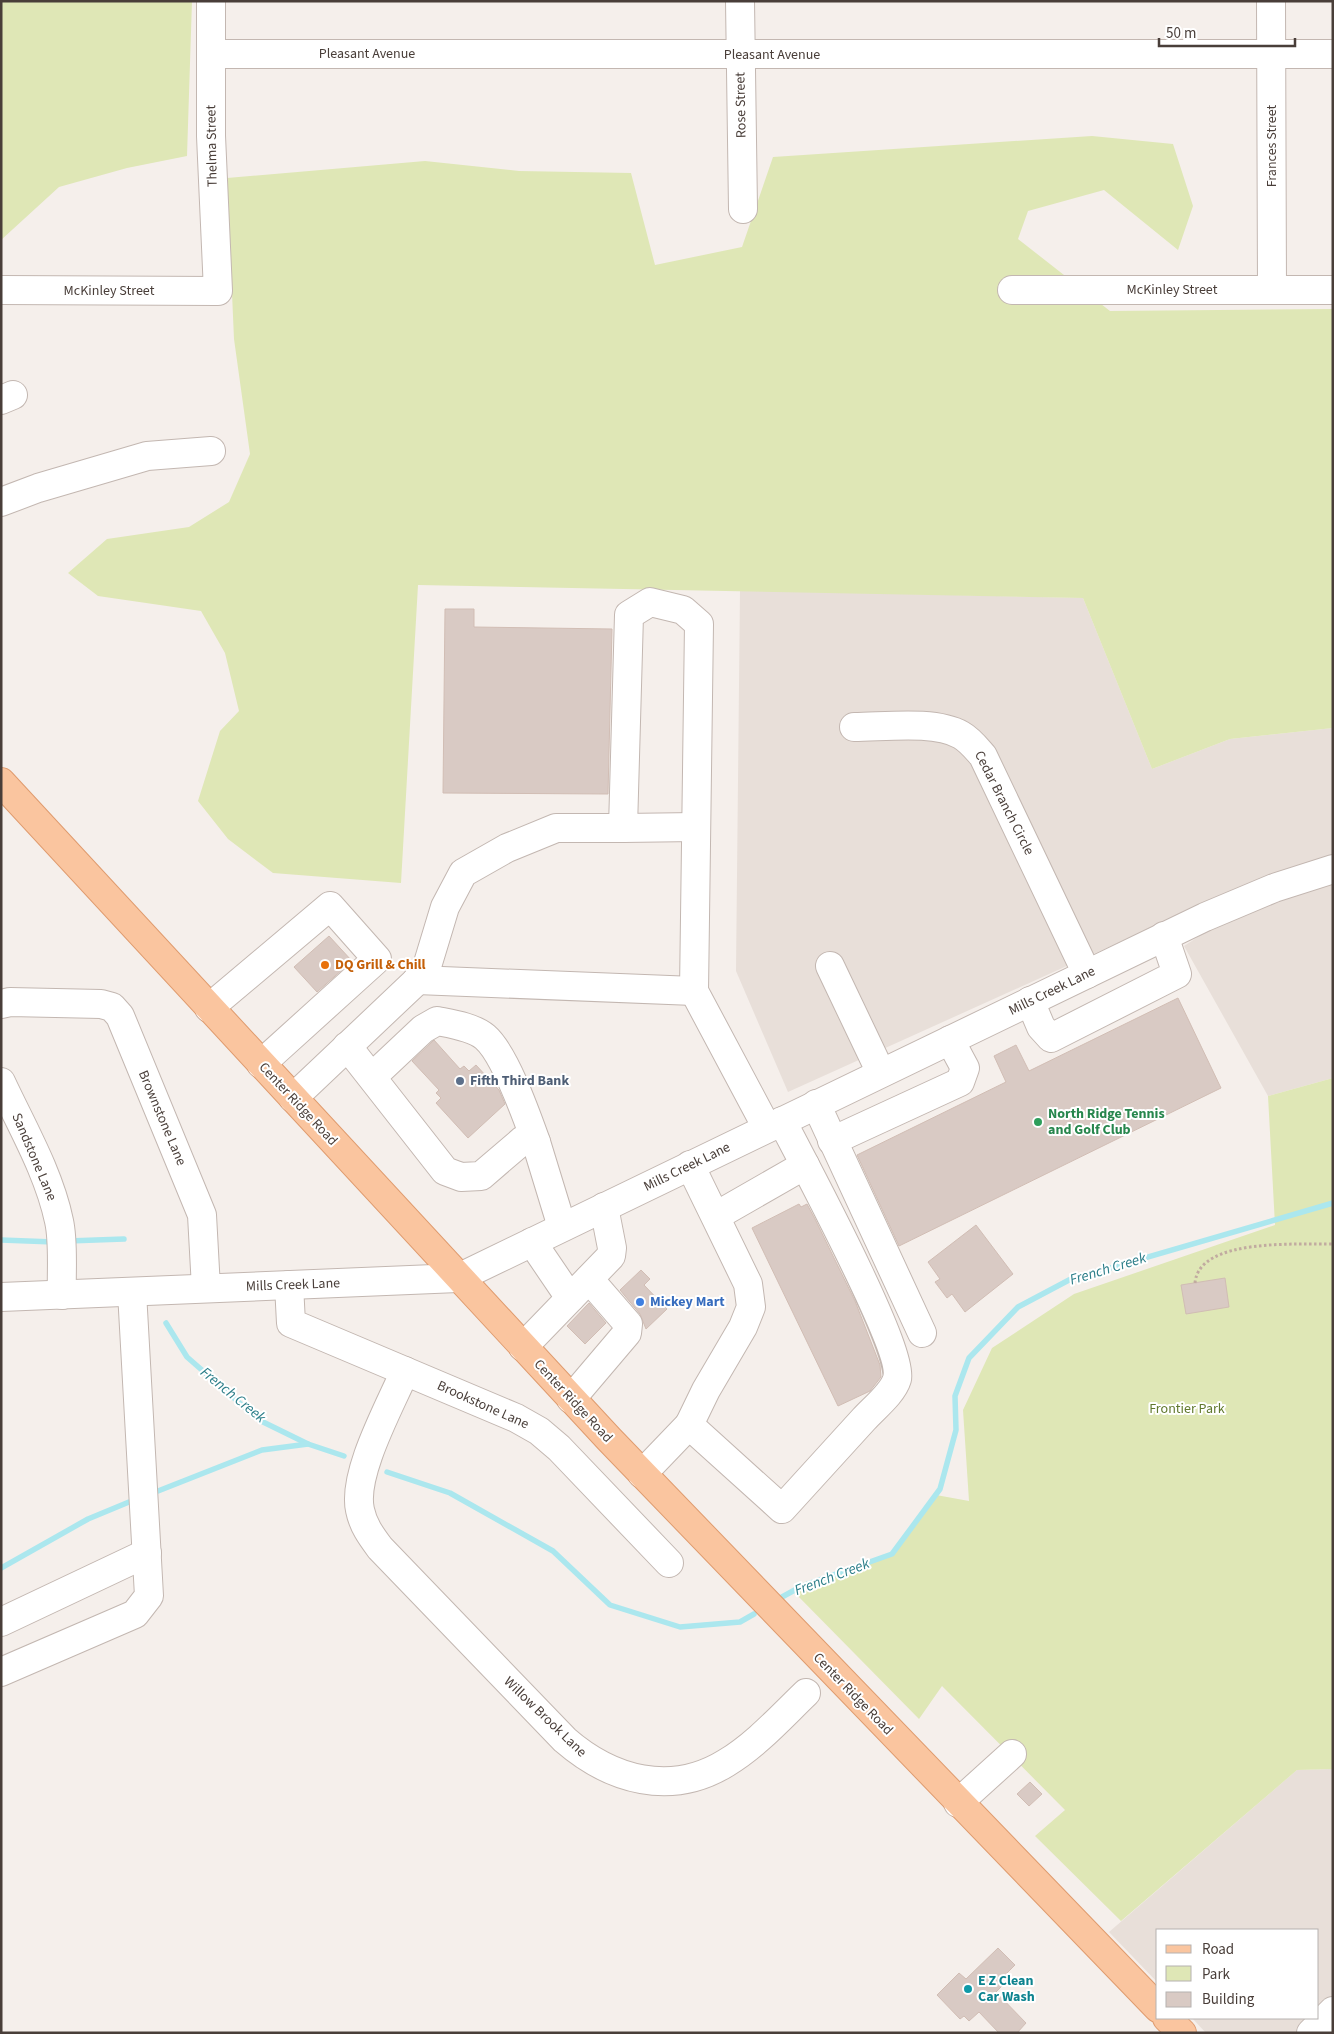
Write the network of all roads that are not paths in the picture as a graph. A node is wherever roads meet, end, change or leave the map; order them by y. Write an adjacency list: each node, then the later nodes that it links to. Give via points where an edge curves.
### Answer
1 (211, 1): 4 (street, Thelma Street)
2 (740, 1): 7 (street, Rose Street)
3 (1271, 1): 5 (street, Frances Street)
4 (212, 54): 7 (street, Pleasant Avenue); 13 (street, Thelma Street, via 212,155)
5 (1271, 54): 6 (street, Pleasant Avenue); 7 (street, Pleasant Avenue); 11 (street, Frances Street)
6 (1333, 54)
7 (740, 55): 8 (street, Rose Street)
8 (743, 208)
9 (1, 290): 13 (street, McKinley Street)
10 (1012, 290): 11 (street, McKinley Street)
11 (1272, 290): 12 (street, McKinley Street)
12 (1333, 290)
13 (218, 291)
14 (210, 451): 15 (street, via 147,456)
15 (1, 502)
16 (854, 727): 23 (street, Cedar Branch Circle, via 946,729 973,744 983,756)
17 (2, 783): 28 (main road, Center Ridge Road)
18 (696, 827): 19 (street); 19 (street, via 699,624 683,610 650,602 629,615); 25 (street)
19 (623, 828): 24 (street, via 556,828 507,848 463,873 444,907 424,973)
20 (1333, 869): 21 (street, Mills Creek Lane, via 1274,888)
21 (1164, 936): 23 (street, Mills Creek Lane); 26 (street, via 1177,974 1071,1030 1051,1038 1041,1027)
22 (830, 966): 32 (street)
23 (1087, 974): 26 (street, Mills Creek Lane)
24 (417, 980): 25 (street); 30 (street)
25 (694, 991): 37 (street)
26 (1030, 1002): 29 (street, Mills Creek Lane)
27 (1, 1004): 49 (street, Brownstone Lane, via 101,1004 112,1007 120,1016 202,1215)
28 (209, 1008): 31 (main road, Center Ridge Road); 31 (street, via 330,906 377,959)
29 (950, 1040): 32 (street, Mills Creek Lane); 38 (street, via 965,1068 960,1082)
30 (347, 1046): 33 (street); 35 (street)
31 (261, 1064): 35 (main road, Center Ridge Road)
32 (881, 1073): 36 (street, Mills Creek Lane)
33 (372, 1078): 39 (street, via 445,1171 461,1177 481,1176 523,1140); 39 (street, via 423,1029 437,1021 461,1026 485,1037 500,1059 522,1102)
34 (1, 1082): 51 (street, Sandstone Lane, via 47,1181 60,1223)
35 (293, 1098): 46 (main road, Center Ridge Road)
36 (816, 1104): 37 (street, Mills Creek Lane); 38 (street)
37 (775, 1124): 40 (street); 41 (street, Mills Creek Lane)
38 (832, 1140): 54 (street)
39 (536, 1142): 44 (street)
40 (804, 1165): 43 (street); 58 (street, via 846,1246 894,1351 898,1376 895,1384 782,1508)
41 (690, 1166): 42 (street, Mills Creek Lane); 43 (street)
42 (604, 1207): 44 (street, Mills Creek Lane); 47 (street, via 612,1248 610,1256)
43 (716, 1216): 58 (street, via 748,1284 751,1307)
44 (562, 1227): 45 (street, Mills Creek Lane)
45 (532, 1242): 46 (street, Mills Creek Lane); 53 (street)
46 (458, 1278): 48 (street, Mills Creek Lane); 55 (main road, Center Ridge Road)
47 (589, 1279): 53 (street); 57 (street, via 628,1324 627,1333)
48 (289, 1285): 49 (street, Mills Creek Lane); 56 (street, Brookstone Lane, via 291,1323)
49 (206, 1288): 50 (street, Mills Creek Lane)
50 (132, 1292): 51 (street, Mills Creek Lane); 60 (street)
51 (62, 1295): 52 (street, Mills Creek Lane)
52 (1, 1297)
53 (570, 1298): 55 (street)
54 (922, 1333)
55 (523, 1347): 57 (main road, Center Ridge Road)
56 (405, 1371): 61 (street, Brookstone Lane, via 539,1431); 64 (street, Willow Brook Lane, via 359,1487 360,1509 367,1530 431,1602 585,1758 609,1771 635,1779 662,1781 695,1776 725,1764 752,1744)
57 (571, 1399): 59 (main road, Center Ridge Road)
58 (689, 1425): 59 (street)
59 (642, 1474): 66 (main road, Center Ridge Road)
60 (147, 1553): 62 (street); 63 (street, via 149,1596 135,1614)
61 (669, 1563)
62 (1, 1622)
63 (1, 1672)
64 (806, 1693)
65 (1012, 1754): 66 (street)
66 (958, 1803): 67 (main road, Center Ridge Road)
67 (1156, 2006)
68 (1333, 2011): 71 (street)
69 (1168, 2019): 70 (main road)
70 (1182, 2033)
71 (1311, 2033)

